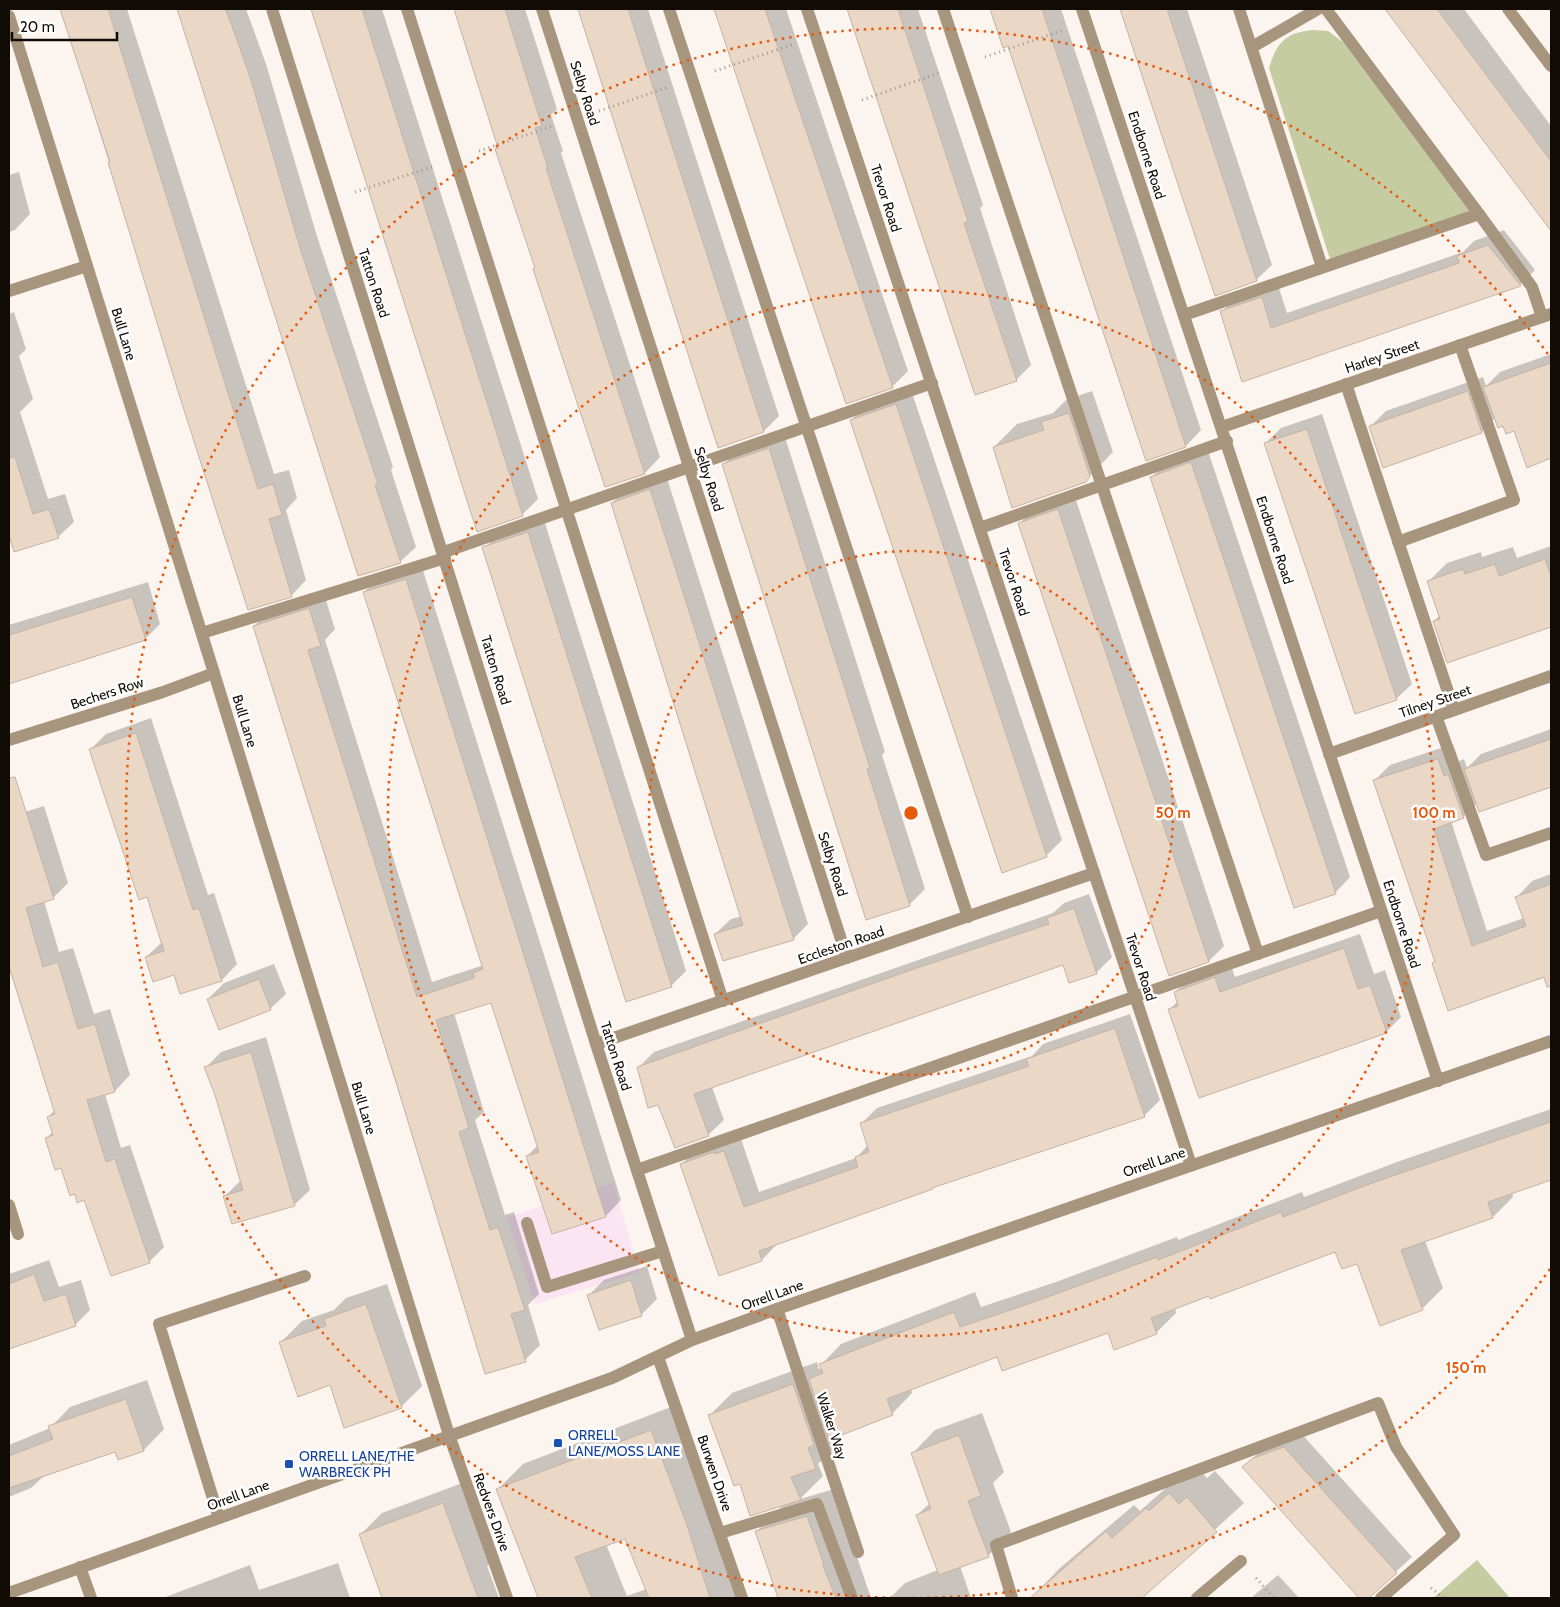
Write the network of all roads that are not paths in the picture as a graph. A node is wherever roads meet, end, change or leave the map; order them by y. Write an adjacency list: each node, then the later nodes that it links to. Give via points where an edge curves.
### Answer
1 (272, 9): 32 (street, Tatton Road)
2 (407, 9): 29 (street)
3 (542, 9): 27 (street, Selby Road)
4 (669, 9): 24 (street)
5 (807, 9): 22 (street, Trevor Road)
6 (943, 9): 28 (street)
7 (1082, 9): 19 (street, Endborne Road)
8 (1239, 9): 13 (street)
9 (1318, 9): 13 (street)
10 (1326, 9): 15 (street)
11 (1508, 9): 14 (street)
12 (9, 16): 16 (street, Bull Lane)
13 (1252, 47): 17 (street)
14 (1551, 66)
15 (1479, 214): 17 (street); 20 (street, via 1532,286)
16 (87, 266): 18 (street); 33 (street, Bull Lane)
17 (1322, 267): 19 (street)
18 (9, 292)
19 (1184, 315): 25 (street, Endborne Road)
20 (1546, 316): 21 (street, Harley Street)
21 (1460, 345): 23 (street, Harley Street); 31 (street, via 1514,500)
22 (932, 384): 24 (street); 30 (street, Trevor Road)
23 (1346, 384): 25 (street, Harley Street); 31 (street)
24 (807, 426): 27 (street); 43 (street)
25 (1222, 427): 26 (street, Endborne Road)
26 (1227, 442): 28 (street); 39 (street, Endborne Road)
27 (689, 466): 29 (street); 45 (street, Selby Road)
28 (1101, 485): 30 (street); 44 (street)
29 (566, 509): 32 (street); 47 (street)
30 (980, 528): 41 (street, Trevor Road)
31 (1398, 542): 36 (street)
32 (445, 555): 33 (street); 49 (street, Tatton Road)
33 (202, 633): 34 (street, Bull Lane)
34 (214, 673): 38 (street, Bechers Row); 61 (street, Bull Lane)
35 (1551, 676): 36 (street, Tilney Street)
36 (1454, 710): 37 (street, Tilney Street)
37 (1436, 716): 39 (street, Tilney Street); 40 (street, via 1486,855)
38 (9, 740)
39 (1329, 754): 42 (street, Endborne Road)
40 (1551, 833)
41 (1094, 873): 43 (street, Eccleston Road); 46 (street, Trevor Road)
42 (1381, 911): 44 (street); 50 (street, Endborne Road)
43 (968, 917): 45 (street, Eccleston Road)
44 (1258, 954): 46 (street)
45 (847, 958): 47 (street, Eccleston Road)
46 (1135, 996): 51 (street, Trevor Road); 52 (street)
47 (723, 1001): 49 (street, Eccleston Road)
48 (1551, 1041): 50 (street, Orrell Lane)
49 (596, 1044): 52 (street, Tatton Road)
50 (1438, 1081): 51 (street, Orrell Lane)
51 (1191, 1165): 58 (street, Orrell Lane)
52 (637, 1170): 56 (street, Tatton Road)
53 (9, 1205): 55 (street)
54 (527, 1223): 56 (street, via 547,1287)
55 (18, 1234)
56 (663, 1251): 59 (street, Tatton Road)
57 (305, 1276): 62 (street, via 159,1324)
58 (777, 1309): 59 (street, Orrell Lane); 64 (street, Walker Way)
59 (692, 1340): 60 (street, Orrell Lane)
60 (658, 1357): 61 (street, Orrell Lane, via 612,1378); 63 (street, Burwen Drive)
61 (449, 1436): 62 (street, Orrell Lane); 69 (street, Redvers Drive)
62 (219, 1518): 66 (street, Orrell Lane)
63 (720, 1533): 70 (street, Burwen Drive); 71 (street, via 817,1504)
64 (858, 1552)
65 (1241, 1561): 73 (street)
66 (80, 1567): 67 (street, Orrell Lane); 68 (street)
67 (9, 1593)
68 (91, 1598)
69 (508, 1598)
70 (742, 1598)
71 (852, 1598)
72 (1012, 1598): 74 (street, via 996,1545 1378,1404 1396,1447 1454,1535)
73 (1198, 1598)
74 (1382, 1598)

